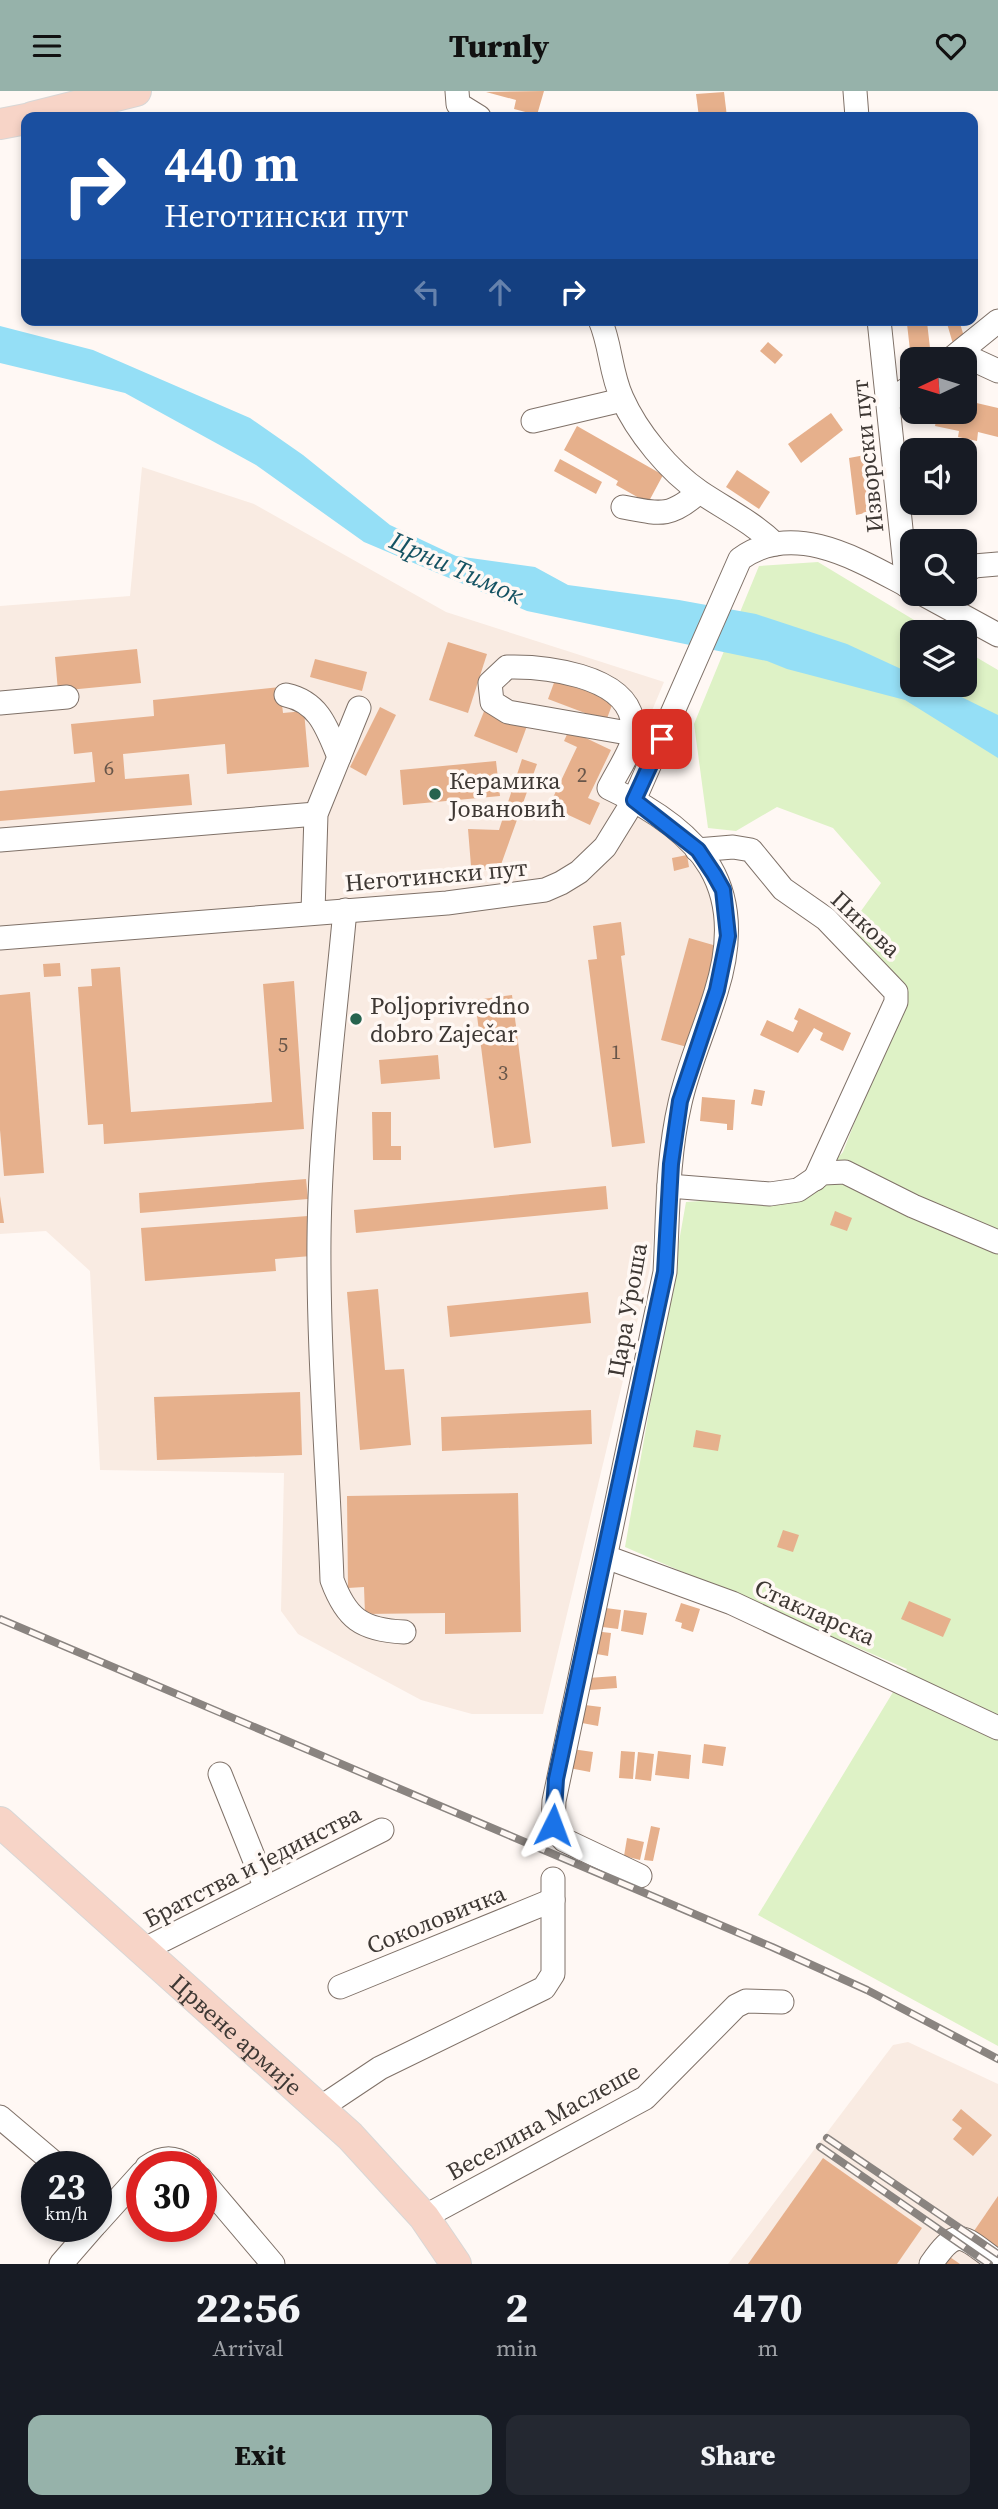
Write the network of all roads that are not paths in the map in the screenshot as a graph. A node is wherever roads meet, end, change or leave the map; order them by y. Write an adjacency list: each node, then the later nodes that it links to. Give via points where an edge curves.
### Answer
1 (136, 91): 4 (main road)
2 (457, 91): 5 (street, via 458,104)
3 (855, 91): 6 (street)
4 (52, 112)
5 (470, 112)
6 (857, 112)
7 (21, 120): 8 (main road)
8 (0, 124)
9 (998, 321): 12 (street)
10 (603, 326): 16 (street, via 610,369)
11 (880, 326): 17 (street, Изворски пут)
12 (966, 347)
13 (977, 364): 14 (street)
14 (998, 372)
15 (900, 394): 17 (street)
16 (622, 400): 18 (street); 19 (street, via 672,468)
17 (888, 401): 21 (street, Изворски пут)
18 (533, 421)
19 (699, 492): 20 (street, via 672,513); 22 (street, via 755,525)
20 (623, 507)
21 (910, 529)
22 (775, 544): 25 (street, via 834,550); 32 (street, Неготински пут, via 749,552 730,575)
23 (998, 564): 24 (street)
24 (977, 566)
25 (900, 582)
26 (946, 606): 27 (street)
27 (998, 635)
28 (286, 695): 34 (street, via 307,702 319,714)
29 (67, 697): 30 (street)
30 (0, 703)
31 (359, 708): 34 (street)
32 (666, 729): 33 (street); 35 (street, Неготински пут)
33 (636, 733): 33 (street, via 630,707 617,692 564,671 507,667 489,683 492,702 508,712); 35 (street, Цара Уроша, via 609,788)
34 (339, 757): 36 (street)
35 (634, 800): 38 (street, Цара Уроша); 39 (street, Неготински пут, via 593,860 545,890)
36 (316, 814): 37 (street); 40 (street)
37 (0, 840)
38 (698, 850): 42 (street, Пикова, via 751,850 778,883 826,919 896,992 896,1002); 43 (street, Цара Уроша, via 723,890 728,936 717,990 680,1101)
39 (345, 910): 40 (street, Неготински пут); 46 (street, via 319,1238 332,1580 342,1607 361,1622 383,1631)
40 (313, 912): 41 (street, Неготински пут)
41 (0, 937)
42 (815, 1179): 43 (street, via 798,1190 770,1194); 44 (street, via 833,1171 845,1172)
43 (669, 1186): 45 (street, Цара Уроша, via 665,1272)
44 (998, 1242)
45 (606, 1557): 47 (street, Стакларска, via 733,1603); 51 (street, Цара Уроша, via 556,1779 553,1825 564,1840)
46 (404, 1632)
47 (998, 1728)
48 (220, 1774): 52 (street)
49 (0, 1822): 53 (main road, Црвене армије)
50 (382, 1830): 52 (street, Братства и јединства)
51 (640, 1876)
52 (265, 1887): 53 (street, Братства и јединства)
53 (145, 1949): 56 (main road, Црвене армије)
54 (340, 1987): 56 (street, Соколовичка, via 553,1889 553,1974 544,1988 380,2068)
55 (782, 2003): 62 (street, Веселина Маслеше, via 746,2001 736,2006 645,2098)
56 (320, 2108): 62 (main road, Црвене армије)
57 (0, 2117): 58 (street)
58 (40, 2151)
59 (126, 2189): 61 (street)
60 (217, 2198): 66 (street)
61 (112, 2202)
62 (424, 2217): 67 (main road, Црвене армије)
63 (78, 2242): 65 (street)
64 (998, 2262): 68 (street, via 956,2237 946,2242)
65 (61, 2264)
66 (273, 2264)
67 (456, 2264)
68 (932, 2264)

